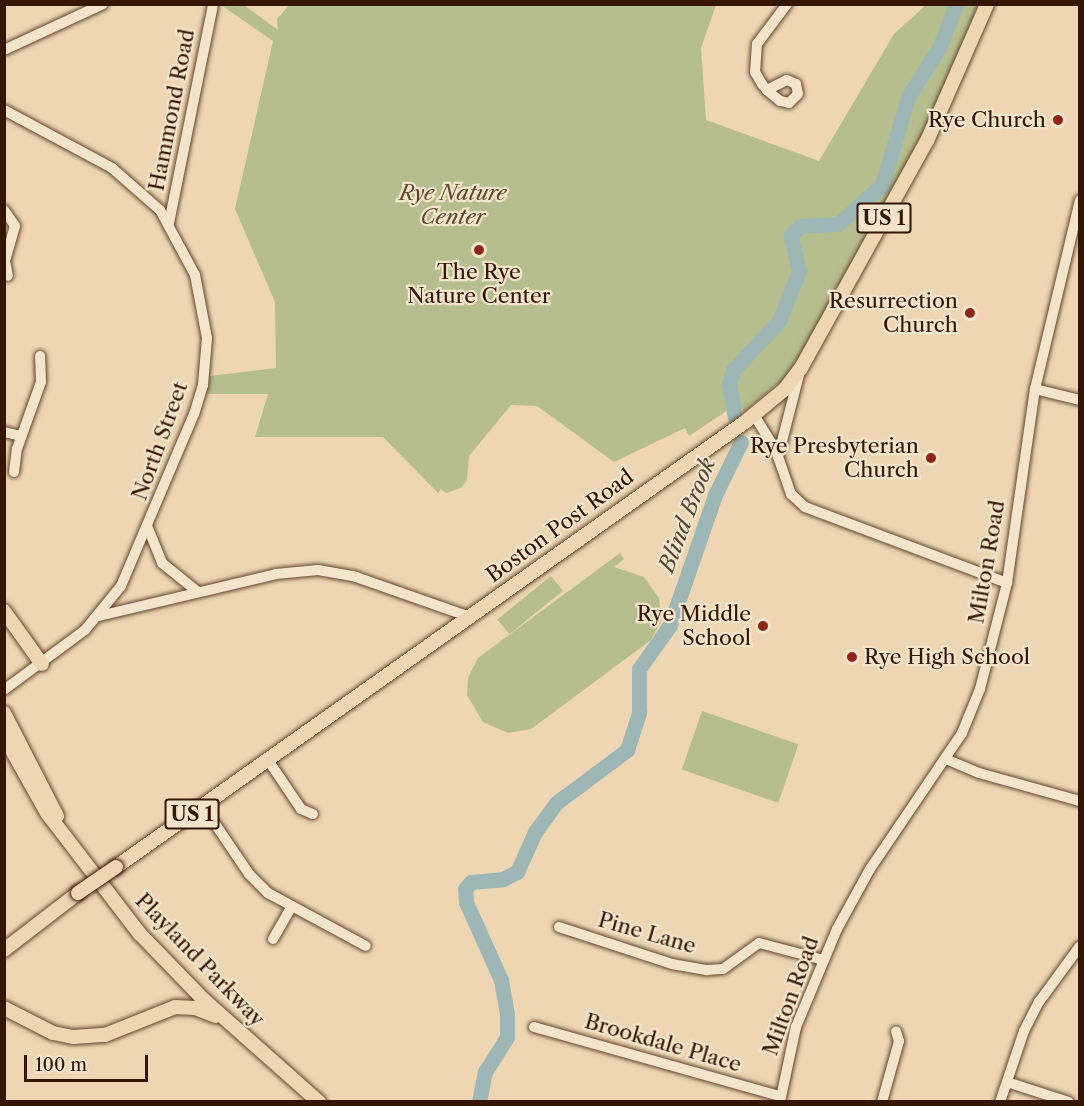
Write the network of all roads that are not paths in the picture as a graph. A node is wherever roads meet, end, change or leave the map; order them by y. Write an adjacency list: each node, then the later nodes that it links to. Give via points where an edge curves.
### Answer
1 (103, 4): 5 (street)
2 (213, 4): 10 (street, Hammond Road)
3 (787, 4): 6 (street, via 757,44 754,72)
4 (987, 4): 13 (main road, Boston Post Road / US 1, via 934,127)
5 (4, 50)
6 (767, 90)
7 (4, 110): 10 (street, North Street, via 112,168 148,198)
8 (1080, 200): 14 (street, Milton Road)
9 (4, 210): 11 (street, via 15,226 6,261)
10 (169, 223): 21 (street, North Street, via 201,291 207,355 199,398)
11 (8, 276)
12 (40, 356): 18 (street, via 41,382)
13 (801, 368): 16 (main road, Boston Post Road / US 1); 19 (street)
14 (1035, 389): 15 (street); 22 (street, Milton Road)
15 (1080, 400)
16 (754, 415): 19 (street); 26 (main road, Boston Post Road / US 1)
17 (4, 432): 18 (street)
18 (21, 436): 20 (street)
19 (778, 458): 22 (street, via 791,494 805,507)
20 (14, 472)
21 (148, 528): 23 (street, via 162,563); 25 (street, North Street, via 121,586)
22 (1007, 583): 31 (street, Milton Road, via 976,698)
23 (198, 592): 25 (street); 26 (street, via 276,574 318,570 356,578)
24 (4, 611): 27 (main road)
25 (99, 616): 27 (street)
26 (470, 617): 32 (main road, Boston Post Road / US 1)
27 (42, 664): 28 (street)
28 (4, 690)
29 (4, 713): 36 (main road, Playland Parkway)
30 (4, 736): 36 (main road, Playland Parkway, via 37,797)
31 (946, 759): 33 (street, via 989,776); 44 (street, Milton Road, via 865,877)
32 (268, 760): 34 (main road, Boston Post Road / US 1); 35 (street, via 301,809)
33 (1080, 801)
34 (203, 806): 37 (street, via 249,874); 42 (main road, Boston Post Road / US 1, bridge)
35 (313, 814)
36 (65, 834): 46 (main road, Playland Parkway, via 140,934)
37 (291, 908): 39 (street); 40 (street)
38 (559, 927): 44 (street, Pine Lane, via 662,961 707,970 723,969 759,943)
39 (273, 939)
40 (366, 946)
41 (1080, 946): 43 (street)
42 (4, 950)
43 (1076, 958): 49 (street, via 1039,1002)
44 (824, 960): 50 (street, Milton Road, via 794,1036)
45 (4, 1008): 46 (main road, via 53,1033 74,1037 105,1035 175,1007 205,1011)
46 (229, 1023): 51 (main road, Playland Parkway)
47 (534, 1027): 50 (street, Brookdale Place)
48 (896, 1031): 52 (street, via 899,1041)
49 (1006, 1082): 53 (street); 54 (street)
50 (780, 1099)
51 (319, 1101)
52 (882, 1101)
53 (1000, 1101)
54 (1069, 1101)

